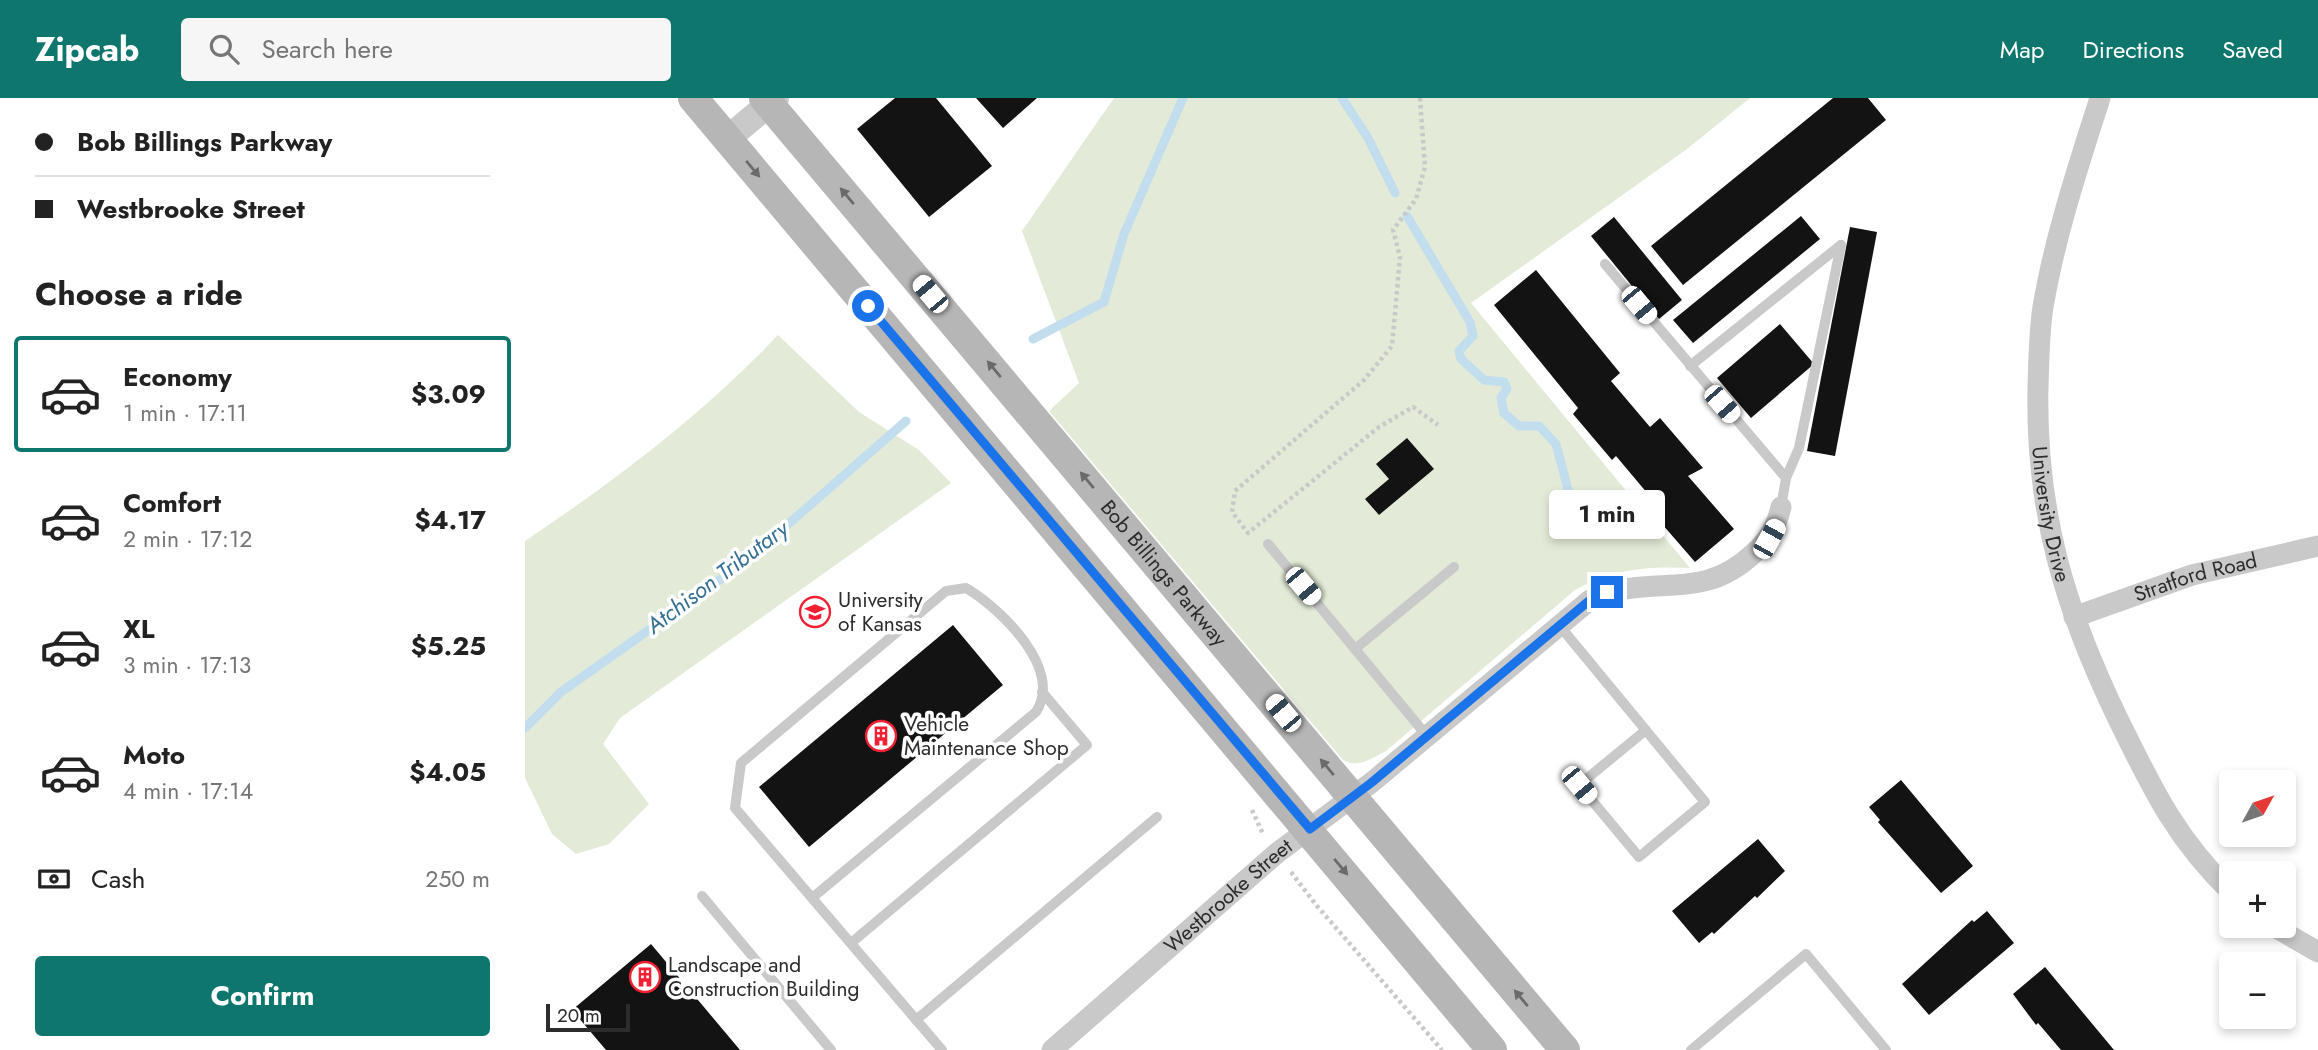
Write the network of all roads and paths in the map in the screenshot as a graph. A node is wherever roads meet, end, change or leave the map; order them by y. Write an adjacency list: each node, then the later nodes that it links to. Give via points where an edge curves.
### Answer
1 (693, 98): 5 (main road)
2 (1420, 98): 8 (path, via 1425,167 1416,199 1393,230 1400,257 1391,346 1364,380 1235,491 1232,512 1248,534 1379,427 1413,407)
3 (2100, 98): 14 (street, University Drive, via 2055,246 2042,310 2039,368 2042,488 2057,565)
4 (769, 100): 5 (street); 20 (main road, Bob Billings Parkway, one-way to 4)
5 (727, 139): 22 (main road, one-way to 22)
6 (1605, 264): 7 (lane)
7 (1690, 366): 9 (lane); 9 (lane, via 1841,245 1799,448)
8 (1438, 425)
9 (1786, 478): 10 (lane)
10 (1781, 507): 15 (street, Westbrooke Street, via 1769,539 1721,578 1702,584 1633,586 1607,592)
11 (1268, 544): 16 (lane)
12 (2318, 545): 14 (street, Stratford Road, via 2192,575)
13 (1454, 567): 16 (lane)
14 (2074, 617): 23 (street, University Drive, via 2093,668 2161,807)
15 (1559, 625): 18 (lane); 19 (street, Westbrooke Street)
16 (1355, 649): 19 (lane)
17 (1042, 692): 25 (lane, via 1043,701 1036,712); 25 (lane, via 1032,651 992,603 966,588 946,591 741,762 735,808); 27 (lane, via 1087,746)
18 (1646, 730): 18 (lane, via 1705,802 1639,857 1579,785)
19 (1427, 736): 20 (street, Westbrooke Street)
20 (1352, 797): 22 (street, Westbrooke Street); 34 (main road, Bob Billings Parkway, one-way to 20)
21 (1157, 817): 29 (lane)
22 (1310, 829): 32 (street, Westbrooke Street); 33 (main road, one-way to 33)
23 (2219, 881)
24 (702, 896): 30 (lane)
25 (812, 898): 27 (lane)
26 (2294, 938): 28 (street)
27 (851, 943): 29 (lane)
28 (2318, 952)
29 (916, 1020): 31 (lane)
30 (831, 1050)
31 (941, 1050)
32 (1052, 1050)
33 (1492, 1050)
34 (1565, 1050)
35 (1691, 1050): 36 (lane, via 1806,954)
36 (1886, 1050)

